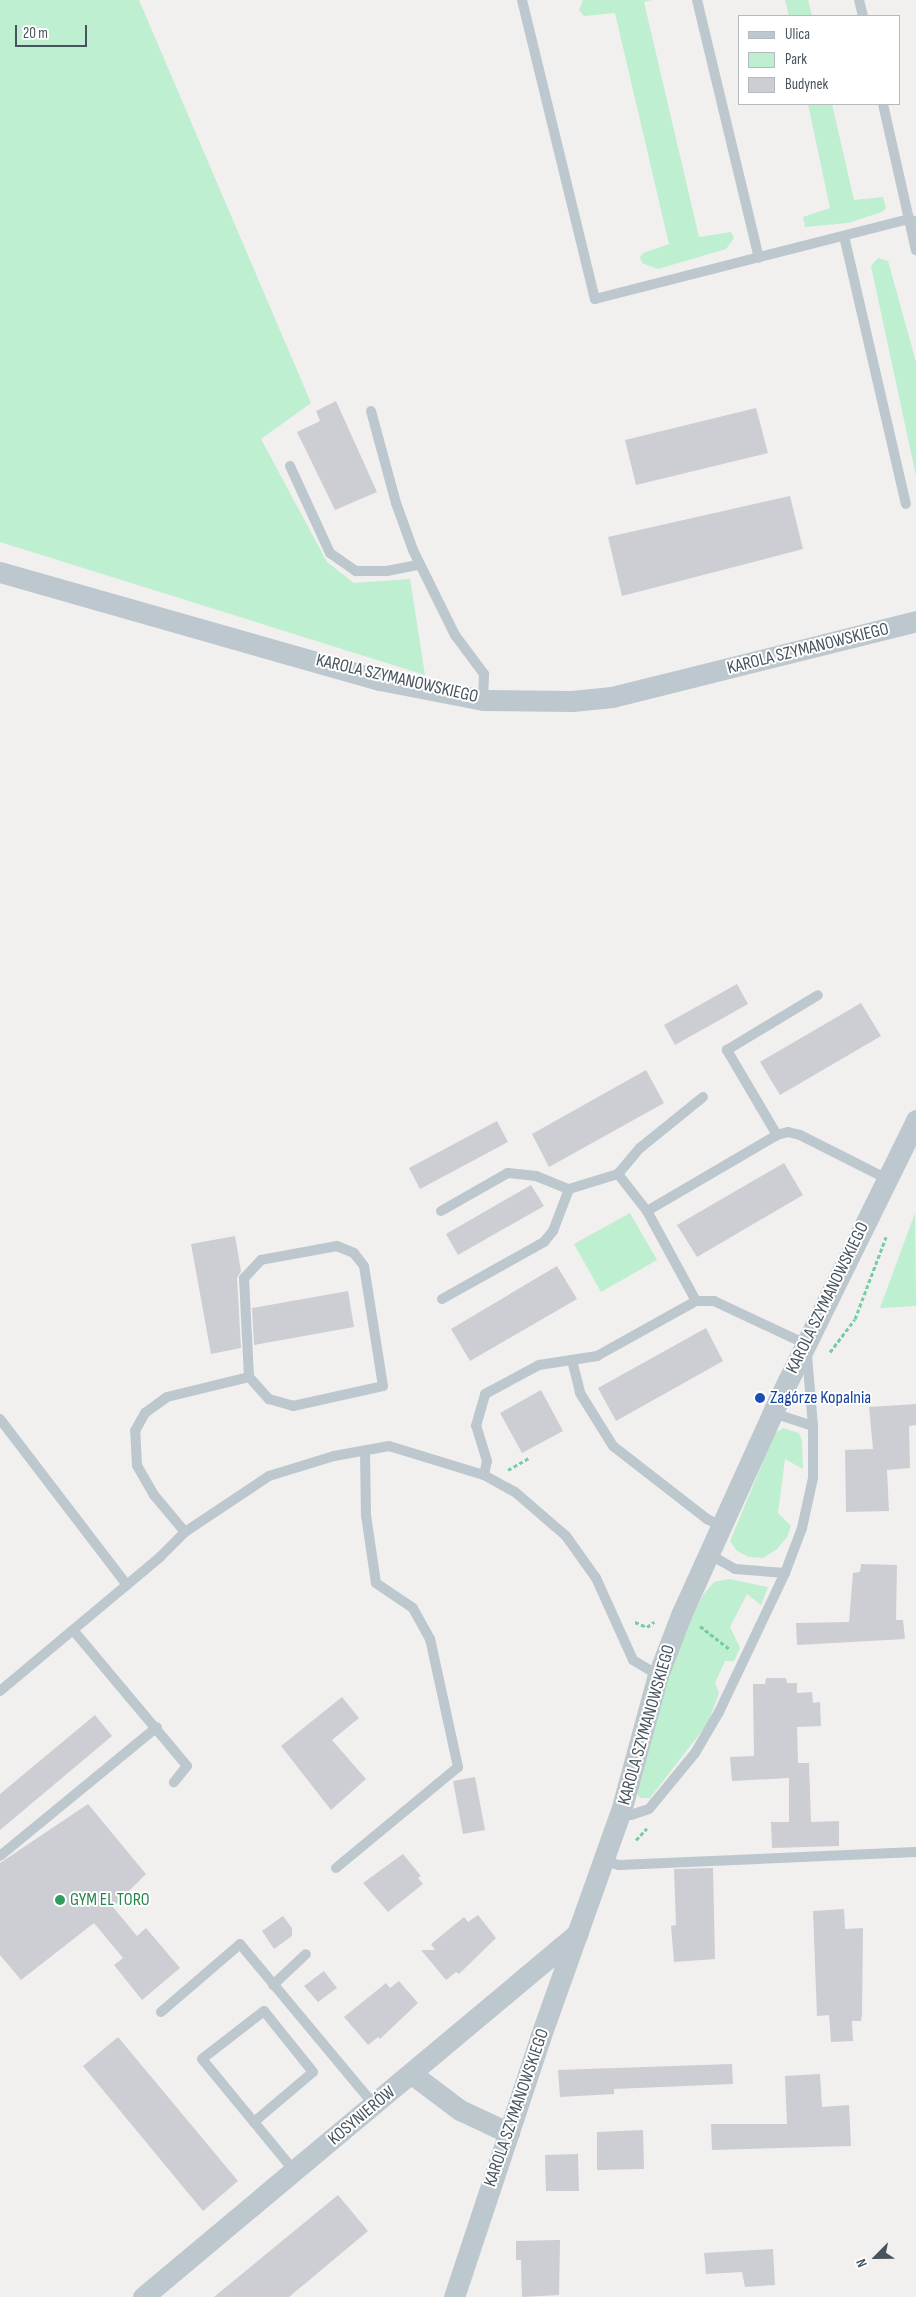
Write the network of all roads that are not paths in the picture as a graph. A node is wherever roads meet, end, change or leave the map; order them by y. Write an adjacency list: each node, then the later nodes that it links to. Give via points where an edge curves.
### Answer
1 (522, 0): 9 (lane, via 594,299)
2 (697, 0): 9 (lane)
3 (860, 0): 4 (lane)
4 (863, 15)
5 (883, 105): 6 (lane)
6 (912, 221): 7 (lane); 8 (lane)
7 (844, 236): 9 (lane); 12 (lane)
8 (916, 250)
9 (759, 258)
10 (371, 411): 13 (lane, via 396,503)
11 (290, 466): 13 (lane, via 330,553 356,571 387,571)
12 (906, 504)
13 (419, 565): 16 (lane, via 455,635 484,674)
14 (0, 572): 16 (street, KAROLA SZYMANOWSKIEGO, via 380,680)
15 (916, 621): 16 (street, KAROLA SZYMANOWSKIEGO, via 612,697 572,701)
16 (483, 700)
17 (818, 995): 20 (lane, via 727,1050)
18 (703, 1097): 21 (lane, via 640,1148)
19 (916, 1120): 22 (street, KAROLA SZYMANOWSKIEGO)
20 (777, 1136): 22 (lane, via 788,1132 800,1136); 25 (lane)
21 (618, 1174): 23 (lane); 25 (lane)
22 (885, 1178): 28 (street, KAROLA SZYMANOWSKIEGO)
23 (569, 1189): 24 (lane, via 536,1176 508,1173); 26 (lane, via 553,1231 544,1242)
24 (441, 1211)
25 (647, 1211): 27 (lane)
26 (442, 1299)
27 (696, 1301): 28 (lane, via 714,1302); 29 (lane, via 597,1356)
28 (806, 1344): 31 (street, KAROLA SZYMANOWSKIEGO); 33 (lane)
29 (572, 1360): 35 (lane, via 539,1365 485,1394 476,1426 487,1461); 36 (lane, via 580,1394 613,1446 707,1519)
30 (249, 1377): 30 (lane, via 269,1399 293,1406 383,1386 364,1266 354,1253 337,1246 261,1260 244,1278); 37 (lane, via 167,1397 145,1413 135,1432 137,1465 154,1495)
31 (773, 1413): 33 (lane); 36 (street, KAROLA SZYMANOWSKIEGO)
32 (0, 1418): 40 (lane)
33 (813, 1426): 39 (lane, via 813,1478 802,1528)
34 (365, 1451): 35 (lane, via 390,1446); 37 (lane, via 334,1456 269,1476); 50 (lane, via 366,1515 376,1583 413,1608 430,1639 458,1767)
35 (484, 1475): 42 (lane, via 514,1492 566,1536 596,1578 633,1660)
36 (721, 1526): 38 (street, KAROLA SZYMANOWSKIEGO)
37 (184, 1532): 40 (lane)
38 (710, 1554): 39 (lane, via 735,1568); 42 (street, KAROLA SZYMANOWSKIEGO)
39 (785, 1573): 46 (lane, via 707,1734 670,1787 643,1812 631,1815)
40 (127, 1585): 41 (lane)
41 (73, 1630): 43 (lane); 44 (lane)
42 (658, 1675): 46 (street, KAROLA SZYMANOWSKIEGO)
43 (0, 1691)
44 (157, 1726): 45 (lane, via 187,1766); 48 (lane)
45 (174, 1782)
46 (621, 1811): 49 (street, KAROLA SZYMANOWSKIEGO)
47 (916, 1852): 49 (lane, via 618,1865)
48 (0, 1856)
49 (604, 1861): 51 (street, KAROLA SZYMANOWSKIEGO)
50 (336, 1868)
51 (579, 1931): 55 (street, KOSYNIERÓW); 58 (street, KAROLA SZYMANOWSKIEGO)
52 (306, 1954): 53 (lane)
53 (273, 1985): 54 (lane, via 240,1944); 56 (lane)
54 (160, 2012)
55 (412, 2074): 56 (street, KOSYNIERÓW); 58 (street, via 460,2110)
56 (374, 2105): 59 (street, KOSYNIERÓW)
57 (254, 2122): 57 (lane, via 202,2059 264,2011 313,2072); 59 (lane)
58 (509, 2133): 61 (street, KAROLA SZYMANOWSKIEGO)
59 (295, 2172): 60 (street, KOSYNIERÓW)
60 (143, 2297)
61 (454, 2297)

